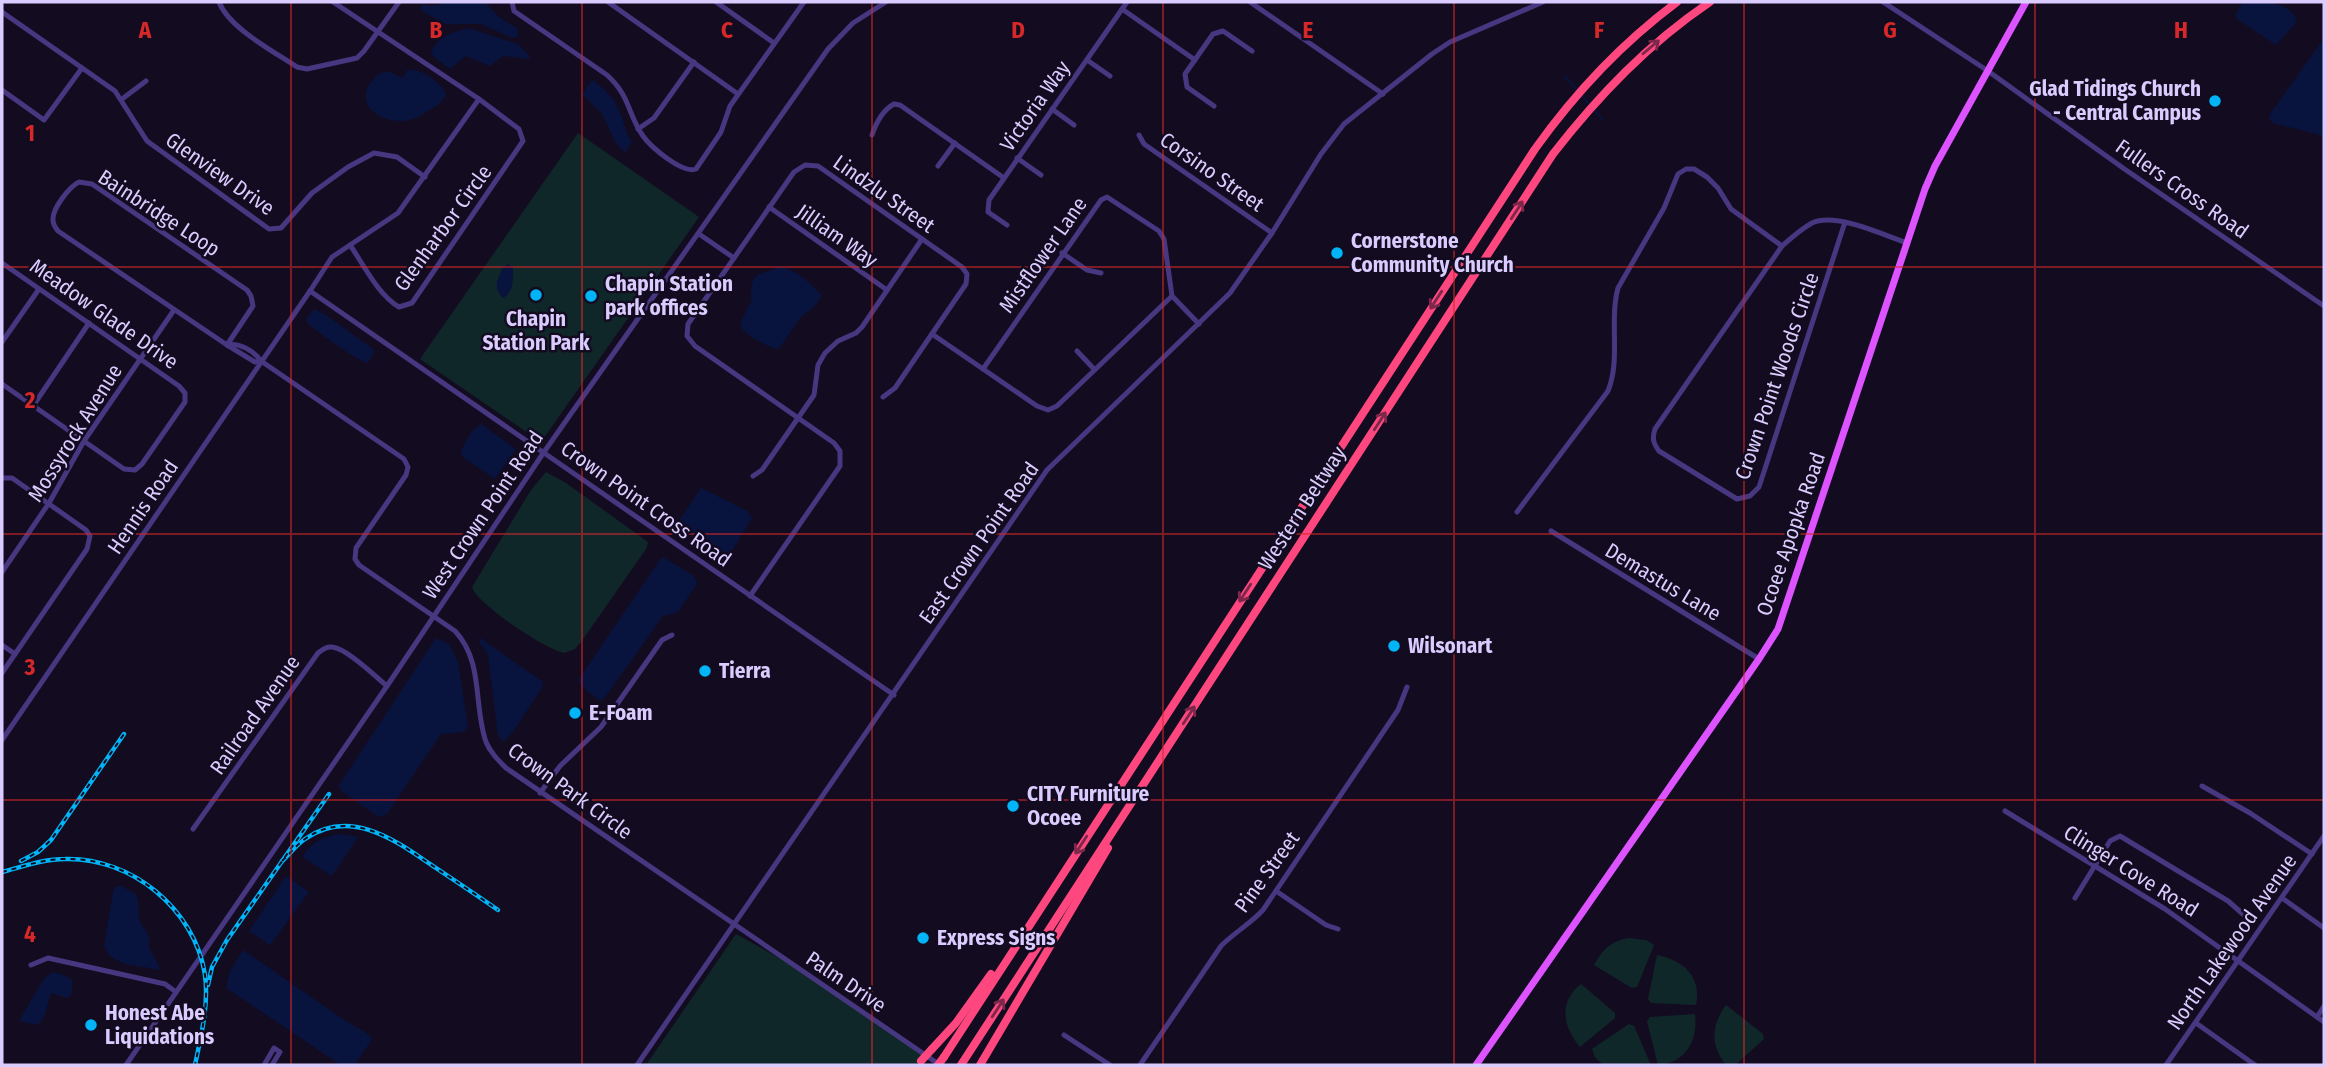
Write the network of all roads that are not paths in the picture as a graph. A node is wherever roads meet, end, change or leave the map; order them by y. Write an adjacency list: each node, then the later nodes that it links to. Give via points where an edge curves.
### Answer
1 (219, 2): 18 (street, via 225,15 297,67 356,58)
2 (333, 2): 18 (street)
3 (399, 2): 18 (street)
4 (512, 2): 36 (street, via 514,11 619,86)
5 (608, 2): 23 (street)
6 (716, 2): 19 (street)
7 (804, 2): 19 (street)
8 (886, 2): 49 (street, West Crown Point Road, via 839,35)
9 (1127, 2): 16 (street, Victoria Way)
10 (1250, 2): 30 (street)
11 (1543, 2): 30 (street, East Crown Point Road, via 1450,42)
12 (1677, 2): 108 (highway, Western Beltway, one-way to 108, via 1590,80 1509,187)
13 (1710, 2): 97 (highway, Western Beltway, one-way to 13, via 1527,193 1602,94 1650,48)
14 (1883, 2): 25 (street, Fullers Cross Road)
15 (2026, 2): 25 (main road, Ocoee Apopka Road)
16 (1122, 9): 21 (street, Victoria Way); 22 (street)
17 (2, 12): 24 (street, Glenview Drive)
18 (378, 32): 32 (street)
19 (774, 43): 29 (street)
20 (1252, 51): 22 (street, via 1223,31 1213,34)
21 (1087, 60): 26 (street); 34 (street, Victoria Way)
22 (1195, 60): 33 (street, via 1184,82)
23 (694, 62): 29 (street); 36 (street, via 654,118)
24 (82, 68): 28 (street, via 44,120); 31 (street, Glenview Drive)
25 (1988, 71): 51 (main road, Ocoee Apopka Road, via 1935,166); 62 (street, Fullers Cross Road)
26 (1110, 76)
27 (146, 81): 31 (street)
28 (2, 90)
29 (738, 93): 36 (street, via 721,132 696,169 683,169 651,146)
30 (1383, 94): 48 (street, East Crown Point Road, via 1332,138)
31 (122, 99): 43 (street, Glenview Drive, via 147,141 269,229 281,228 312,193 374,153 397,157)
32 (479, 99): 43 (street, Hennis Road); 52 (street, Glenharbor Circle, via 519,130 523,141 412,303 393,304)
33 (1214, 106)
34 (1052, 109): 35 (street); 40 (street, Victoria Way)
35 (1074, 125)
36 (638, 129)
37 (872, 135): 39 (street, via 894,104)
38 (1139, 135): 48 (street, Corsino Street, via 1143,144)
39 (955, 143): 41 (street); 44 (street)
40 (1017, 158): 42 (street); 44 (street, Victoria Way)
41 (938, 166)
42 (1041, 175)
43 (425, 177): 52 (street, Hennis Road, via 398,213)
44 (1004, 178): 47 (street, Victoria Way, via 987,207)
45 (769, 208): 50 (street, Lindzlu Street, via 794,172 805,165 818,166); 55 (street, Lindzlu Street); 59 (street, Jilliam Way)
46 (1845, 222): 51 (street, Crown Point Woods Circle); 53 (street, Crown Point Woods Circle, via 1814,222); 53 (street, Crown Point Woods Circle, via 1759,487 1750,496 1737,499 1659,451 1653,437)
47 (1007, 225)
48 (1272, 233): 65 (street, East Crown Point Road, via 1230,293)
49 (699, 234): 55 (street); 79 (street, West Crown Point Road)
50 (922, 239): 59 (street); 66 (street, Lindzlu Street, via 967,274 967,284)
51 (1907, 243): 91 (main road, Ocoee Apopka Road, via 1792,591 1778,629)
52 (350, 245): 60 (street, Hennis Road, via 332,257)
53 (1782, 246): 83 (street, via 1731,209 1707,177 1694,169 1678,174 1618,288 1614,368 1608,391)
54 (1062, 253): 57 (street, via 1087,270); 61 (street, Mistflower Lane, via 1107,197 1159,231); 72 (street, Mistflower Lane)
55 (734, 258): 77 (street, Lindzlu Street, via 688,324 687,336)
56 (2, 263): 58 (street, Meadow Glade Drive)
57 (1101, 273)
58 (39, 289): 64 (street, Meadow Glade Drive); 67 (street)
59 (887, 290): 77 (street, via 856,333 825,353 818,365 814,395)
60 (310, 291): 71 (street, Hennis Road); 79 (street, Crown Point Cross Road)
61 (1172, 296): 65 (street); 73 (street)
62 (2324, 306)
63 (174, 310): 68 (street, Bainbridge Loop); 68 (street, Bainbridge Loop, via 58,231 54,213 75,184 92,184 247,290 253,302 251,310); 70 (street, Mossyrock Avenue)
64 (89, 323): 70 (street, Meadow Glade Drive); 76 (street)
65 (1199, 324): 95 (street, East Crown Point Road, via 1047,470)
66 (932, 334): 72 (street); 75 (street, Lindzlu Street, via 895,388)
67 (2, 342)
68 (227, 345): 71 (street, Bainbridge Loop, via 243,347)
69 (1077, 351): 73 (street)
70 (141, 359): 78 (street, Mossyrock Avenue); 78 (street, Meadow Glade Drive, via 185,393 185,402 142,464 135,470 124,469)
71 (261, 361): 87 (street, Crown Park Circle, via 404,459 406,475 356,548 355,559); 96 (street, Hennis Road)
72 (983, 369): 73 (street, via 1048,410)
73 (1094, 369)
74 (2, 384): 76 (street, Meadow Glade Drive)
75 (883, 397)
76 (33, 405): 78 (street, Meadow Glade Drive)
77 (798, 418): 80 (street); 86 (street, via 834,443 840,466)
78 (84, 441): 82 (street, Mossyrock Avenue)
79 (544, 452): 86 (street, Crown Point Cross Road); 87 (street, West Crown Point Road)
80 (753, 476)
81 (2, 478): 82 (street, via 12,478)
82 (49, 503): 85 (street, Mossyrock Avenue); 90 (street, via 86,530 90,544)
83 (1517, 512)
84 (1550, 531): 91 (street, Demastus Lane)
85 (2, 572)
86 (750, 596): 95 (street, Crown Point Cross Road)
87 (433, 615): 93 (street, West Crown Point Road); 99 (street, Crown Park Circle, via 455,631 470,652 486,743 506,768)
88 (672, 635): 99 (street, via 662,640 601,727 560,766)
89 (2, 645): 90 (street)
90 (15, 654): 92 (street)
91 (1759, 659): 131 (main road, Ocoee Apopka Road)
92 (2, 673)
93 (387, 686): 101 (street, Railroad Avenue, via 334,647 318,653); 115 (street, West Crown Point Road)
94 (1407, 687): 105 (street, Pine Street, via 1398,710)
95 (894, 695): 110 (street, East Crown Point Road)
96 (2, 740)
97 (1169, 744): 127 (highway, Western Beltway, one-way to 97); 128 (highway)
98 (2202, 786): 103 (street)
99 (540, 793): 110 (street, Crown Park Circle)
100 (2005, 811): 104 (street, Clinger Cove Road)
101 (193, 829)
102 (2324, 837): 103 (street, North Lakewood Avenue)
103 (2312, 854): 107 (street, North Lakewood Avenue)
104 (2095, 866): 106 (street); 109 (street, via 2110,841 2126,838); 113 (street, Clinger Cove Road)
105 (1276, 891): 112 (street); 130 (street, Pine Street, via 1249,926 1221,946)
106 (2075, 898)
107 (2282, 898): 111 (street); 113 (street, North Lakewood Avenue)
108 (1041, 907): 121 (highway, Western Beltway); 122 (highway, bridge, via 956,1023)
109 (2244, 915)
110 (734, 924): 121 (street, Palm Drive); 126 (street, East Crown Point Road)
111 (2324, 928)
112 (1338, 929)
113 (2239, 961): 117 (street, Clinger Cove Road); 119 (street, North Lakewood Avenue)
114 (31, 965): 115 (street, via 48,958 165,984)
115 (176, 992): 124 (street, West Crown Point Road)
116 (2324, 1006): 117 (street)
117 (2317, 1017): 118 (street, Clinger Cove Road)
118 (2324, 1022)
119 (2196, 1023): 132 (street, North Lakewood Avenue); 133 (street)
120 (1064, 1035): 129 (street)
121 (941, 1062)
122 (918, 1063)
123 (274, 1064): 125 (street, via 277,1050)
124 (126, 1065)
125 (264, 1065)
126 (637, 1065)
127 (961, 1065)
128 (980, 1065)
129 (1110, 1065)
130 (1140, 1065)
131 (1476, 1065)
132 (2166, 1065)
133 (2255, 1065)

